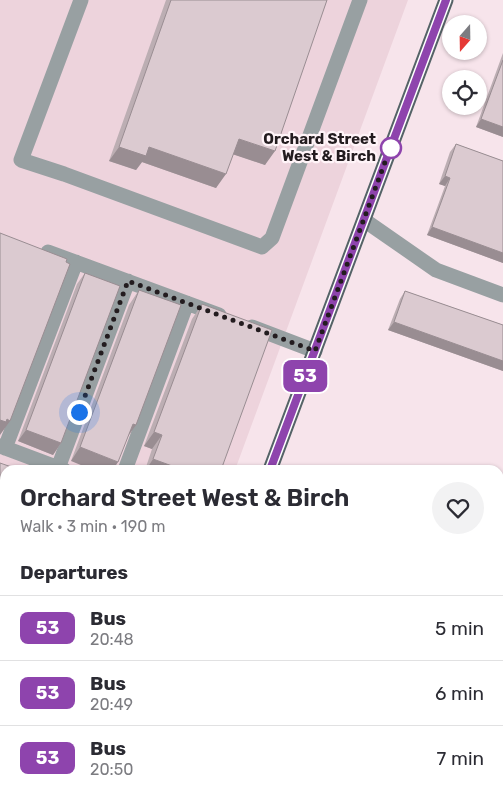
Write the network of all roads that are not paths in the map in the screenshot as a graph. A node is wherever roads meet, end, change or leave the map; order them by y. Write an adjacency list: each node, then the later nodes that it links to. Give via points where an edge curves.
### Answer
1 (81, 0): 2 (street, via 21,160 262,246 272,238)
2 (360, 0)
3 (446, 0): 4 (main road)
4 (364, 220): 8 (street, via 436,270); 10 (main road)
5 (34, 247): 6 (street)
6 (76, 262): 7 (street); 11 (street)
7 (128, 281): 9 (street); 13 (street)
8 (503, 295)
9 (187, 303): 10 (street); 14 (street)
10 (315, 351): 15 (main road)
11 (2, 447): 12 (street)
12 (50, 465)
13 (62, 465)
14 (127, 465)
15 (272, 465)

